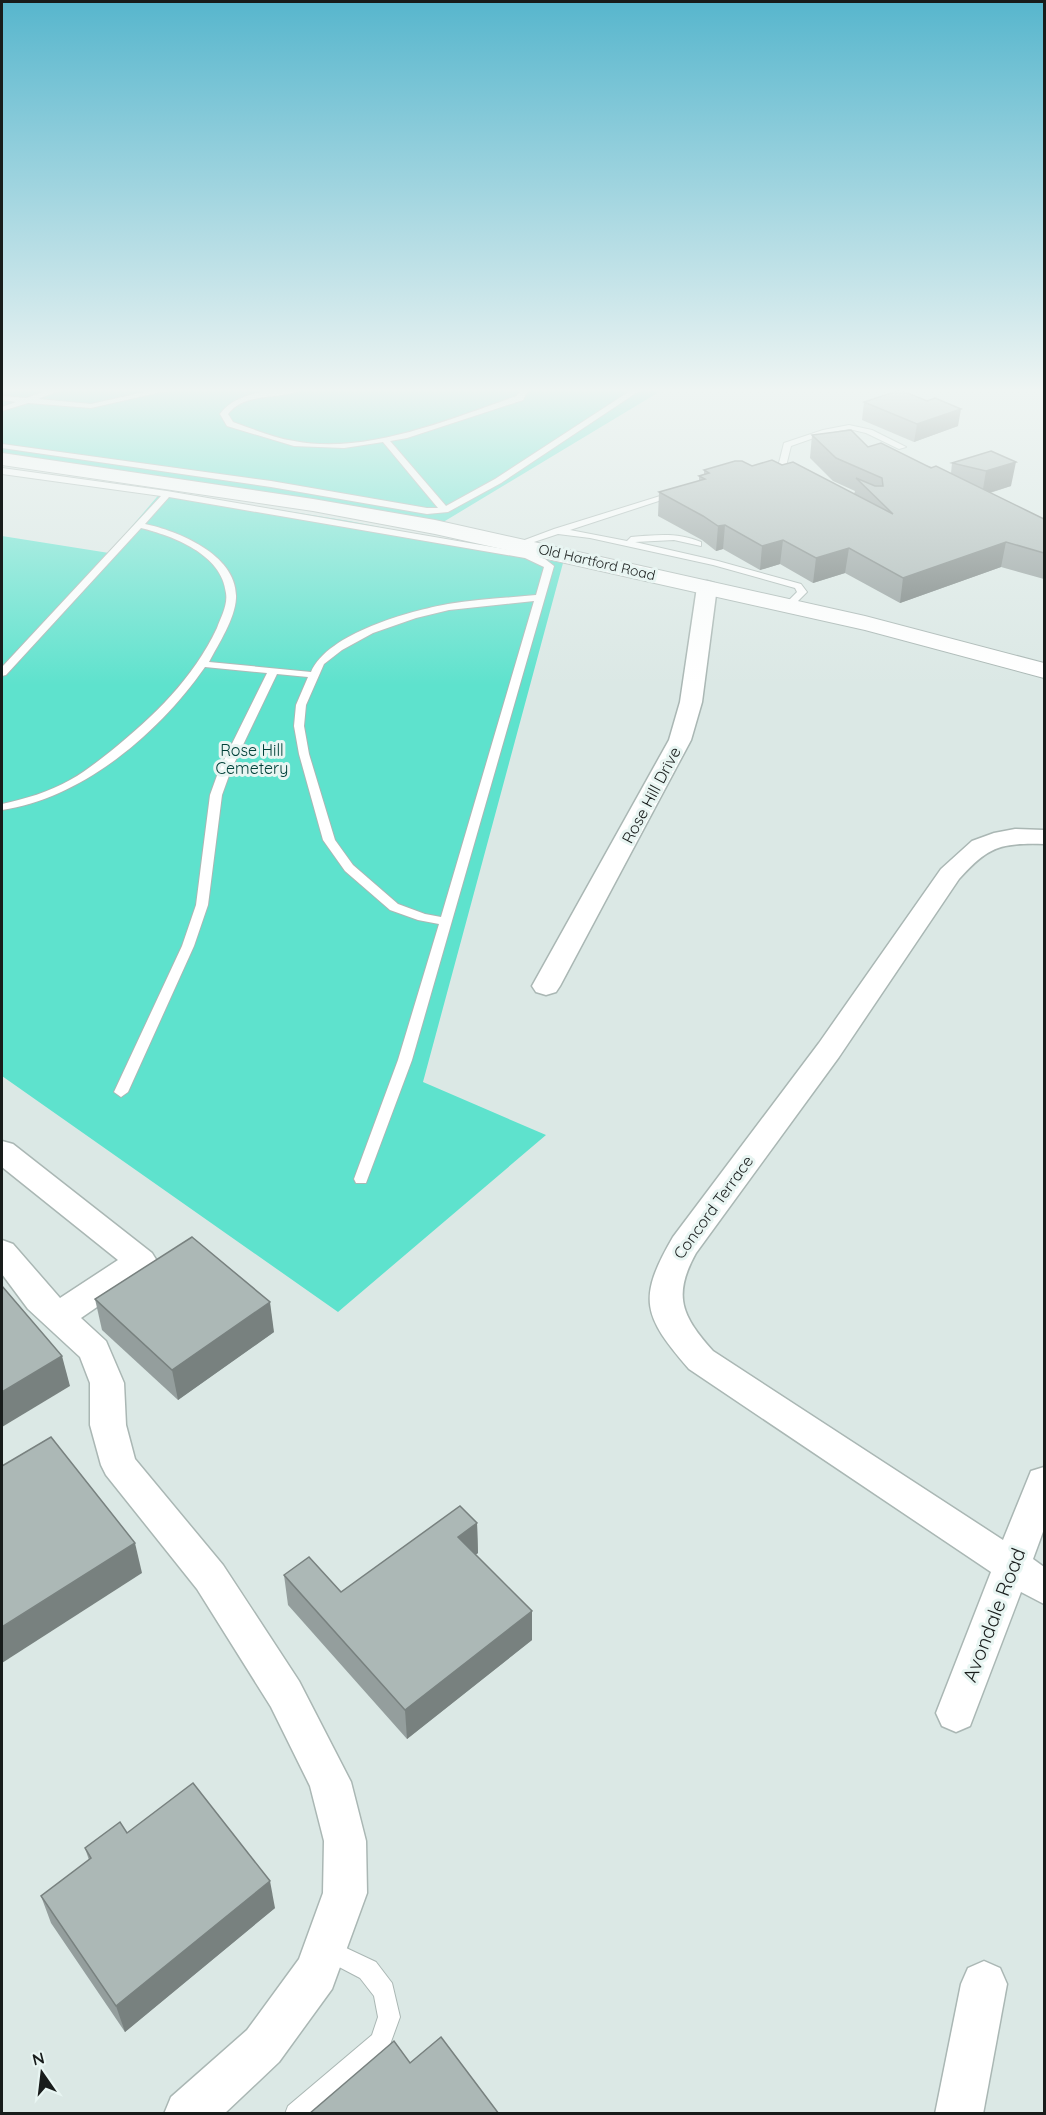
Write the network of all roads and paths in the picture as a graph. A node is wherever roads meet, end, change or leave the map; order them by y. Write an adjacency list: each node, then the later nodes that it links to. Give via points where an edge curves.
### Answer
1 (122, 488): 7 (lane)
2 (196, 488): 12 (main road, Old Hartford Road, via 313,505)
3 (292, 488): 8 (lane, via 427,511)
4 (426, 488): 8 (lane)
5 (486, 488): 8 (lane)
6 (683, 492): 10 (lane)
7 (167, 494): 9 (lane); 17 (lane, via 527,556 549,566)
8 (445, 510)
9 (140, 525): 19 (lane, via 166,531 202,551 219,568 231,589 226,616); 22 (lane)
10 (557, 531): 11 (lane); 12 (lane)
11 (614, 540): 13 (lane, via 666,538); 15 (lane)
12 (519, 544): 16 (main road, Old Hartford Road)
13 (698, 544)
14 (711, 553): 15 (lane)
15 (722, 565): 18 (lane, via 798,586 802,592)
16 (706, 587): 18 (main road, Old Hartford Road); 27 (street, Rose Hill Drive, via 691,702 680,740)
17 (540, 597): 23 (lane, via 449,607 413,616 370,631 338,648 320,663); 26 (lane)
18 (788, 606): 21 (main road, Old Hartford Road, via 946,643)
19 (203, 664): 20 (lane); 24 (lane, via 169,706 96,768 40,798)
20 (273, 671): 23 (lane); 28 (lane, via 216,795 202,905 188,946)
21 (1044, 671)
22 (2, 673)
23 (315, 675): 26 (lane, via 301,705 299,726 329,840 350,868 394,907)
24 (2, 807)
25 (1044, 837): 34 (street, Concord Terrace, via 998,837 979,845 950,874 829,1050 684,1245 670,1267 664,1289 667,1312 679,1336 701,1360)
26 (445, 921): 30 (lane, via 405,1060)
27 (546, 986)
28 (121, 1092)
29 (2, 1151): 32 (street, via 141,1261)
30 (361, 1179)
31 (2, 1252): 32 (street)
32 (58, 1317): 37 (street, via 94,1350 107,1383 108,1425 119,1465 210,1577 285,1694 330,1782 345,1841 345,1893)
33 (1044, 1482): 34 (street, Avondale Road)
34 (1012, 1566): 35 (street, Concord Terrace); 36 (street, Avondale Road)
35 (1044, 1587)
36 (956, 1713)
37 (325, 1949): 39 (street, via 316,1973 263,2046); 40 (lane, via 368,1970 384,1992 389,2017 380,2042)
38 (984, 1984): 41 (street)
39 (188, 2114)
40 (296, 2114)
41 (959, 2114)

